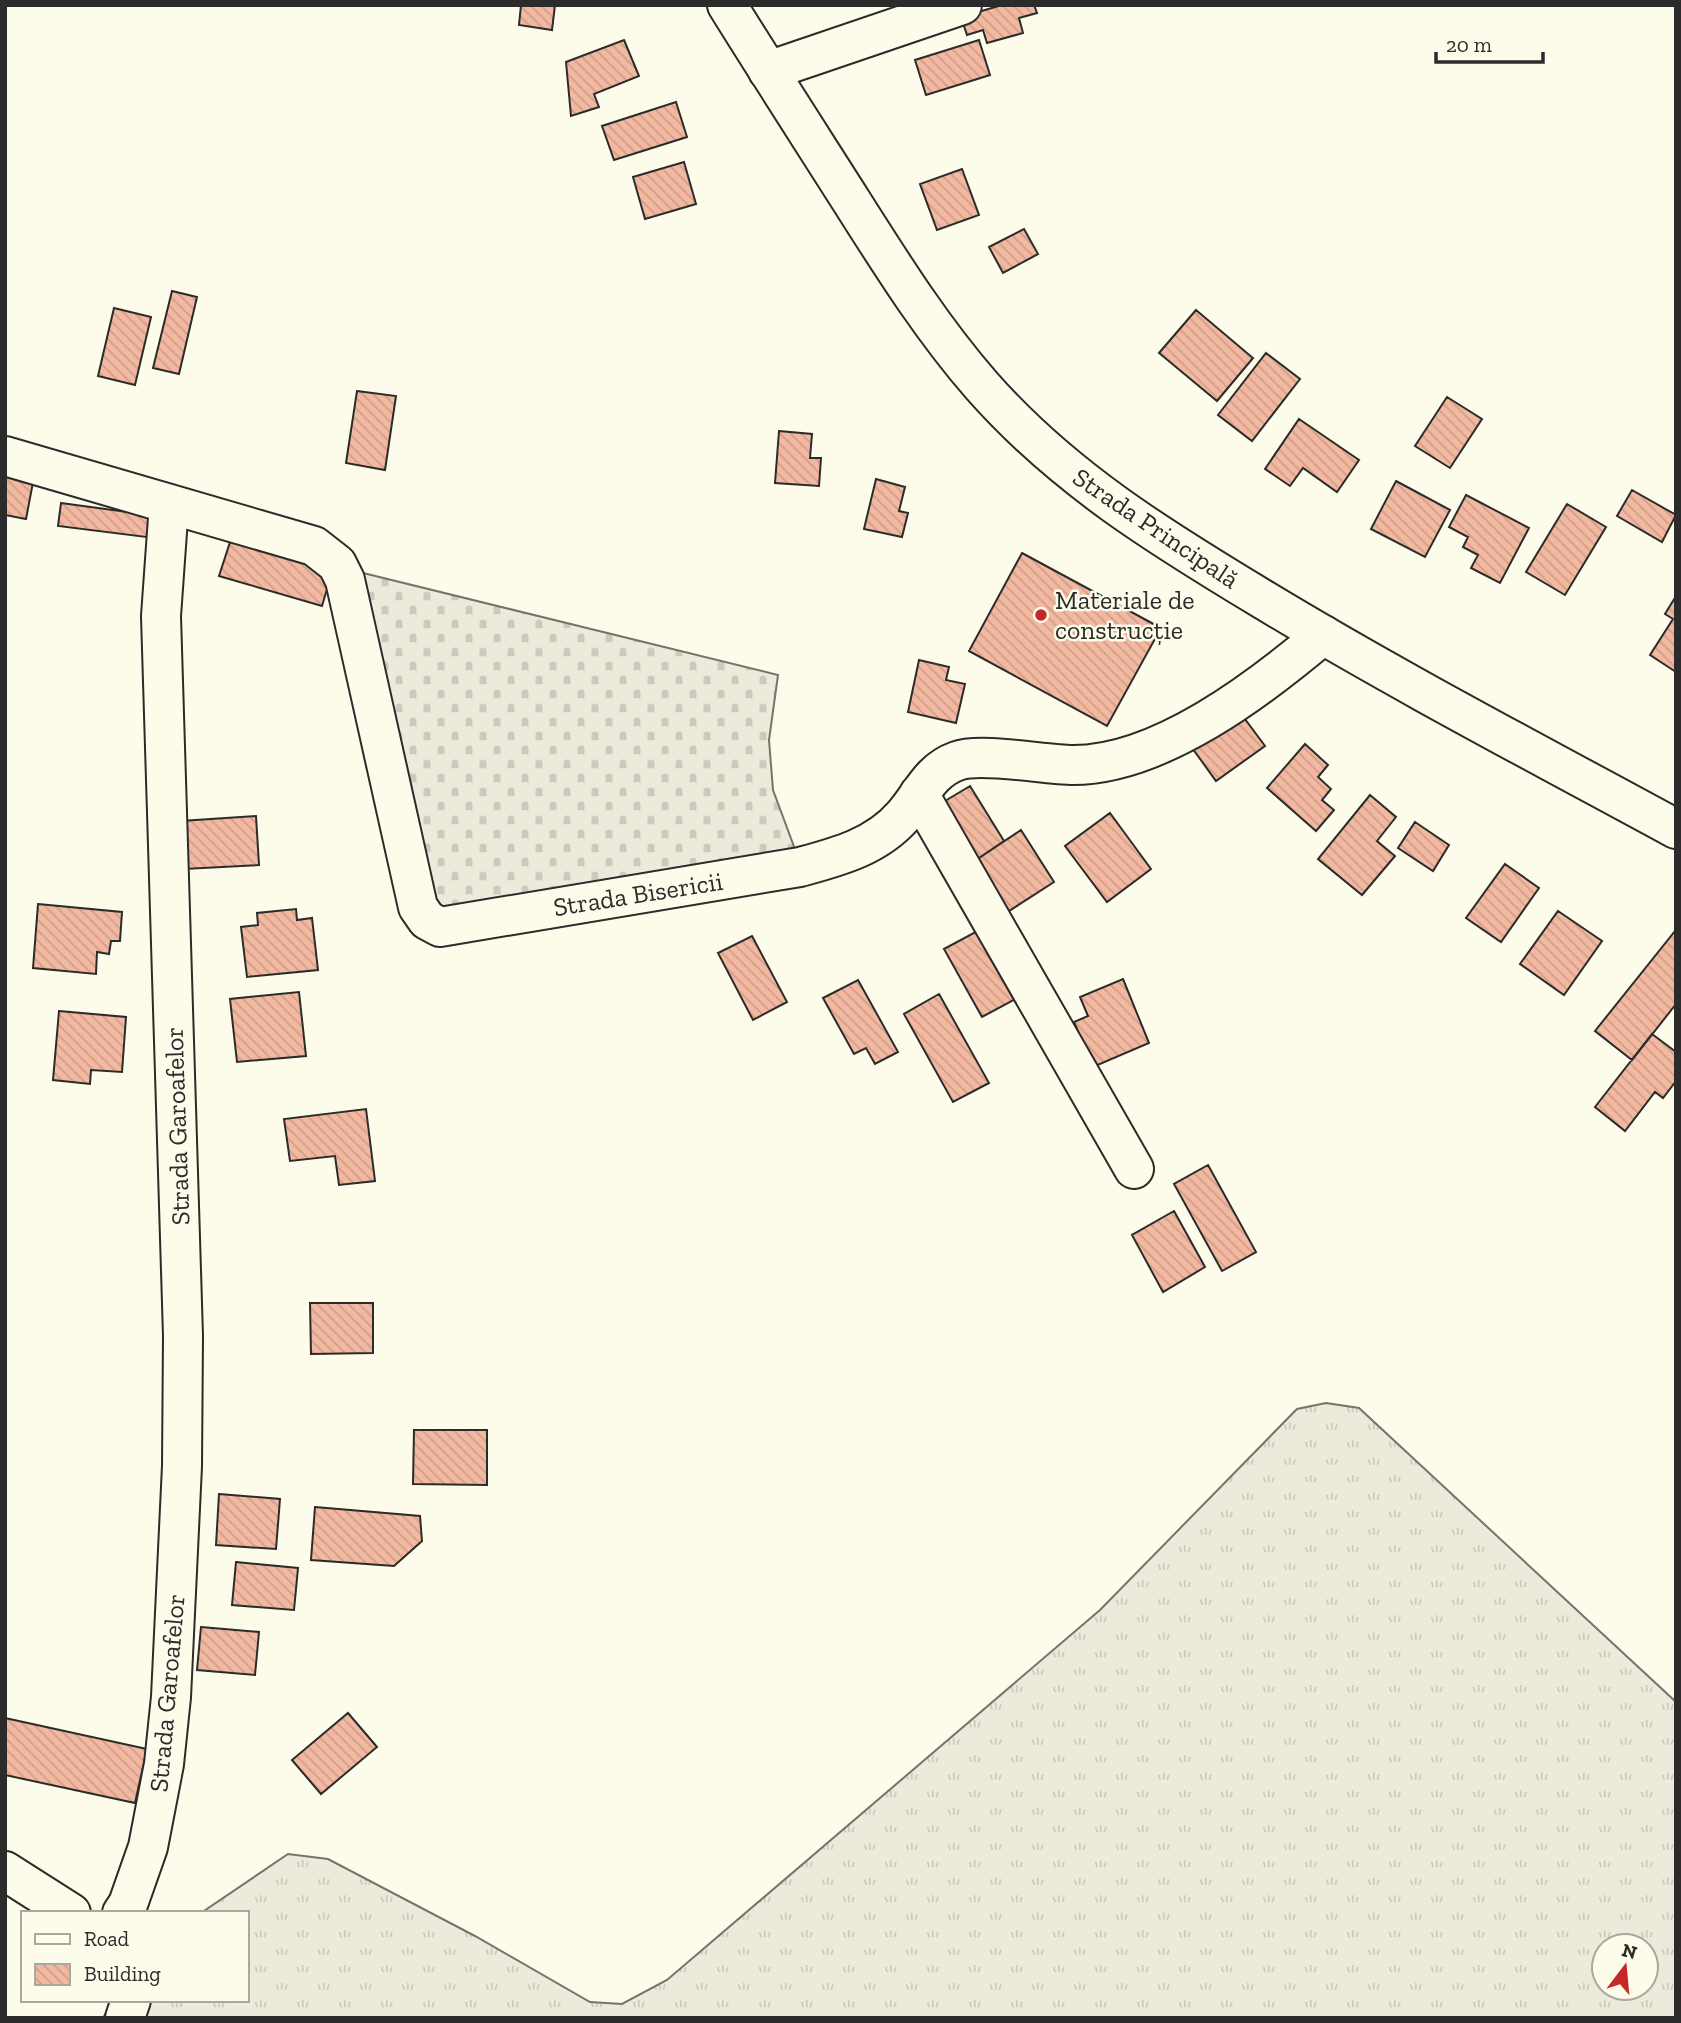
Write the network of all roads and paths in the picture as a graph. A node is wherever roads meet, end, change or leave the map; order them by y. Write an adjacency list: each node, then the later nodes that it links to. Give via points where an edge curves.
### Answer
1 (727, 5): 3 (main road, Strada Principală)
2 (962, 5): 3 (main road)
3 (768, 71): 6 (main road, Strada Principală, via 910,294 983,387 1027,433 1120,510)
4 (5, 456): 5 (main road)
5 (169, 504): 7 (main road, Strada Bisericii, via 314,546 337,564 345,580 418,907 427,920 440,927 831,859 883,834); 12 (main road, Strada Garoafelor, via 162,616 183,1336 182,1466 164,1764 148,1847)
6 (1323, 635): 7 (main road, Strada Bisericii, via 1271,679 1161,745 1115,760 1075,765 960,760 941,768); 8 (main road, Strada Principală)
7 (919, 794): 9 (main road)
8 (1676, 830)
9 (1134, 1169)
10 (5, 1871): 11 (main road)
11 (68, 1911)
12 (123, 1911)

